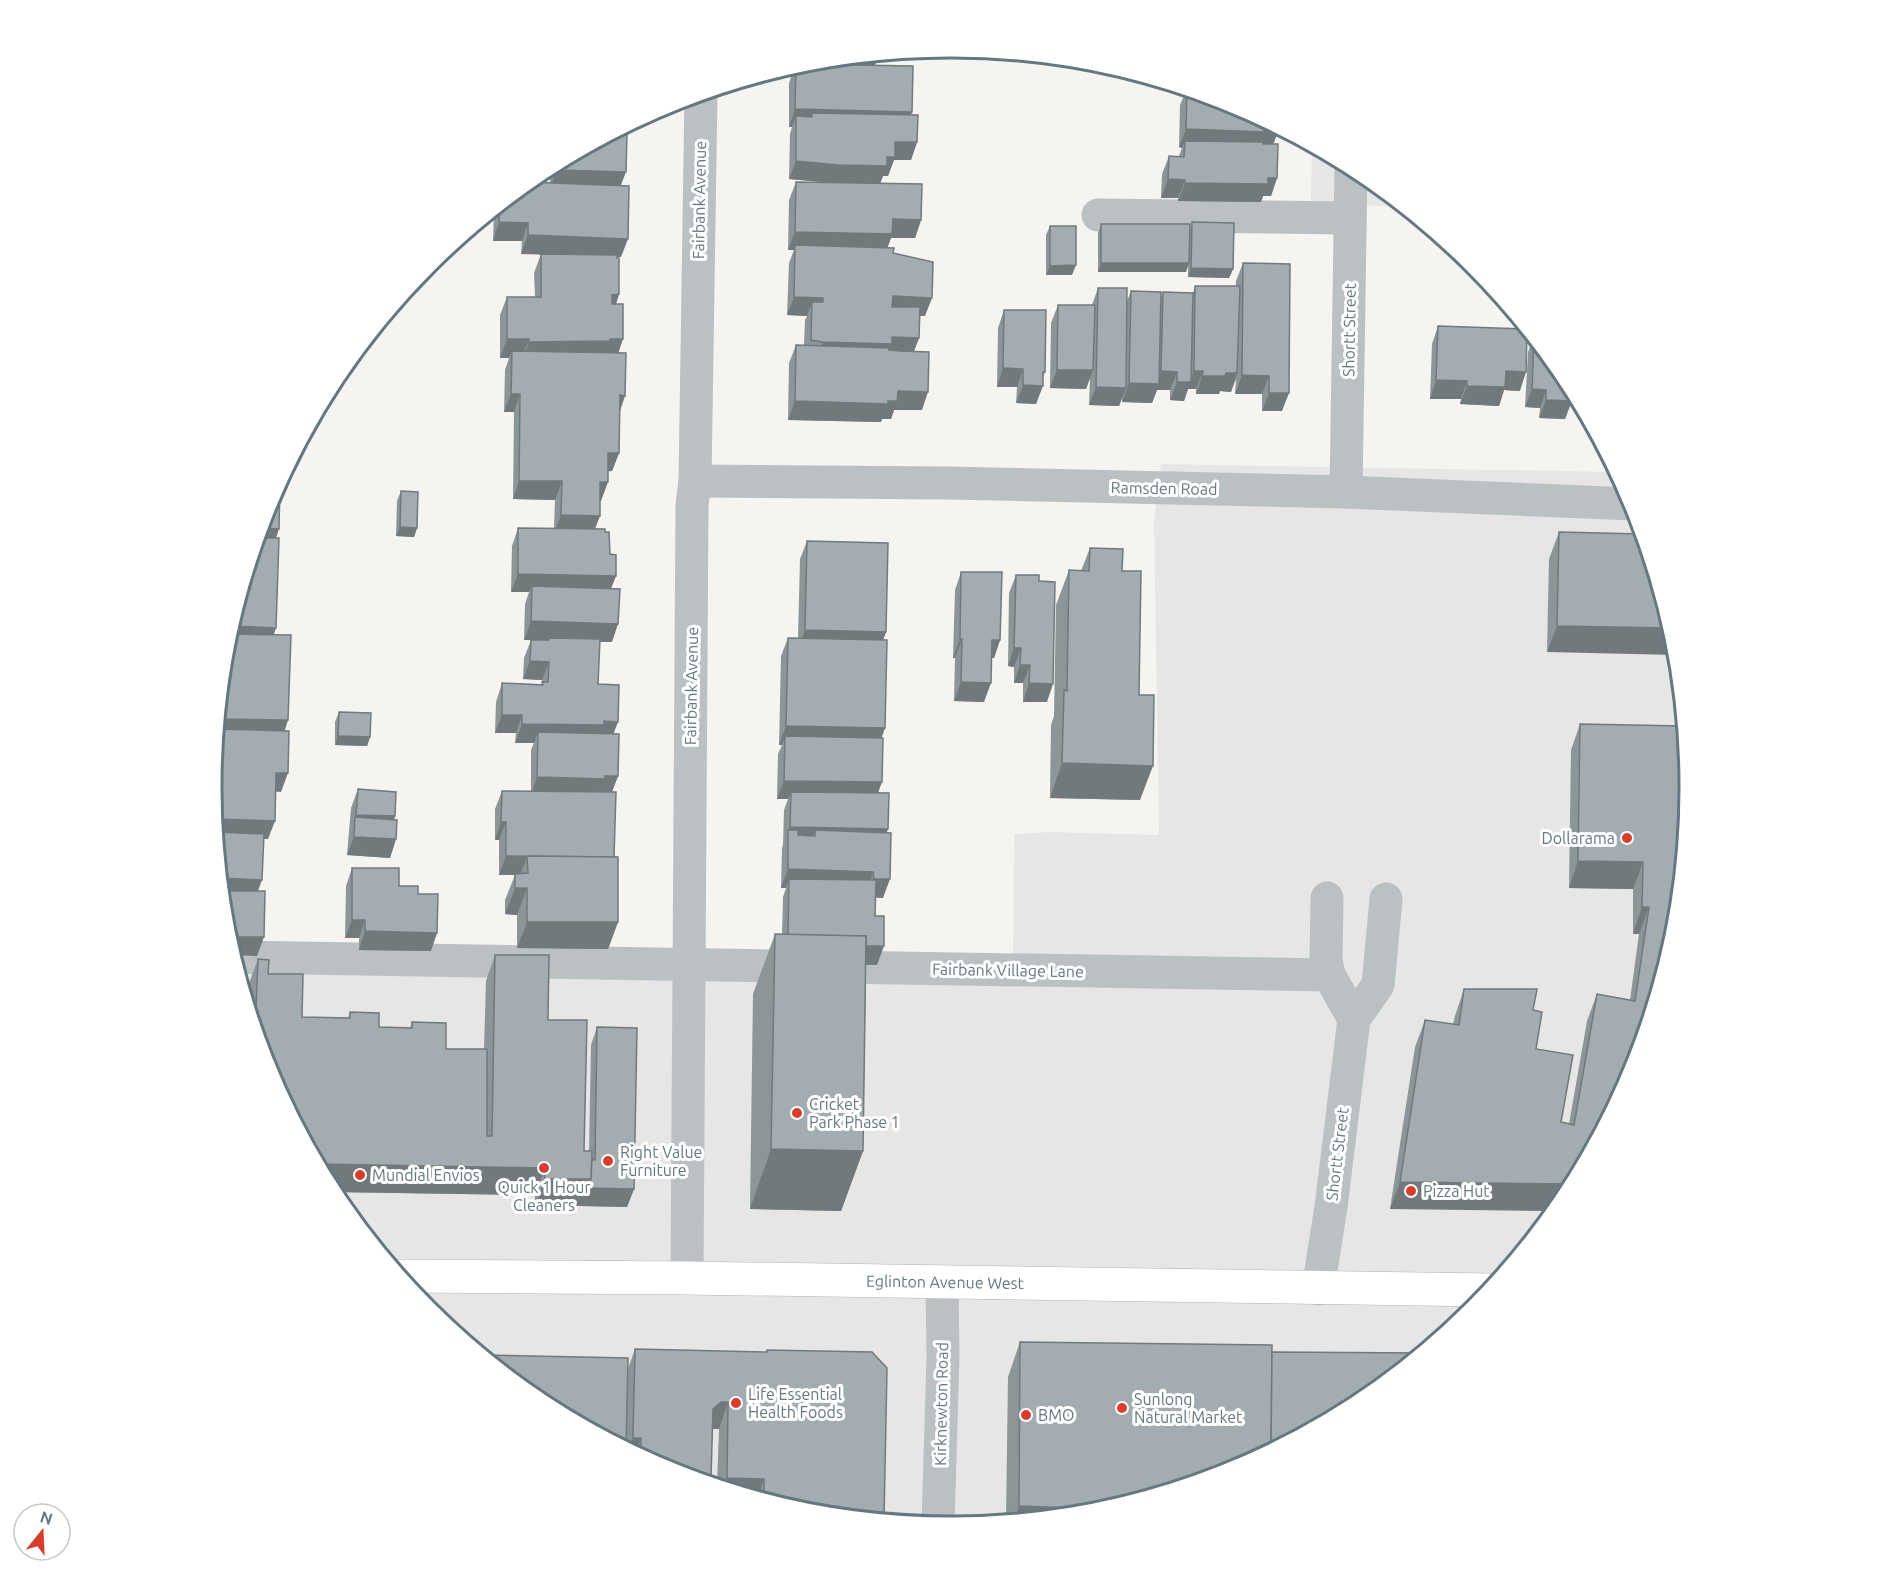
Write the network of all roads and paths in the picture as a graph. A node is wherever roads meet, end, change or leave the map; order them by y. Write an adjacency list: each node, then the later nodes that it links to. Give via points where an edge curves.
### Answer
1 (701, 103): 5 (street, Fairbank Avenue)
2 (1351, 178): 4 (street, Shortt Street)
3 (1098, 215): 4 (street)
4 (1350, 218): 6 (street, Shortt Street)
5 (695, 481): 6 (street, Ramsden Road); 11 (street, Fairbank Avenue)
6 (1346, 492): 7 (street, Ramsden Road)
7 (1622, 504)
8 (1327, 898): 12 (street)
9 (1386, 899): 13 (street, via 1378,986)
10 (243, 957): 11 (street, Fairbank Village Lane)
11 (688, 963): 12 (street, Fairbank Village Lane); 15 (street, Fairbank Avenue)
12 (1329, 975): 13 (street)
13 (1354, 1020): 17 (street, Shortt Street)
14 (411, 1276): 15 (main road, Eglinton Avenue West)
15 (687, 1278): 16 (main road, Eglinton Avenue West)
16 (942, 1283): 17 (main road, Eglinton Avenue West); 19 (street, Kirknewton Road)
17 (1318, 1289): 18 (main road, Eglinton Avenue West)
18 (1477, 1290)
19 (938, 1516)

